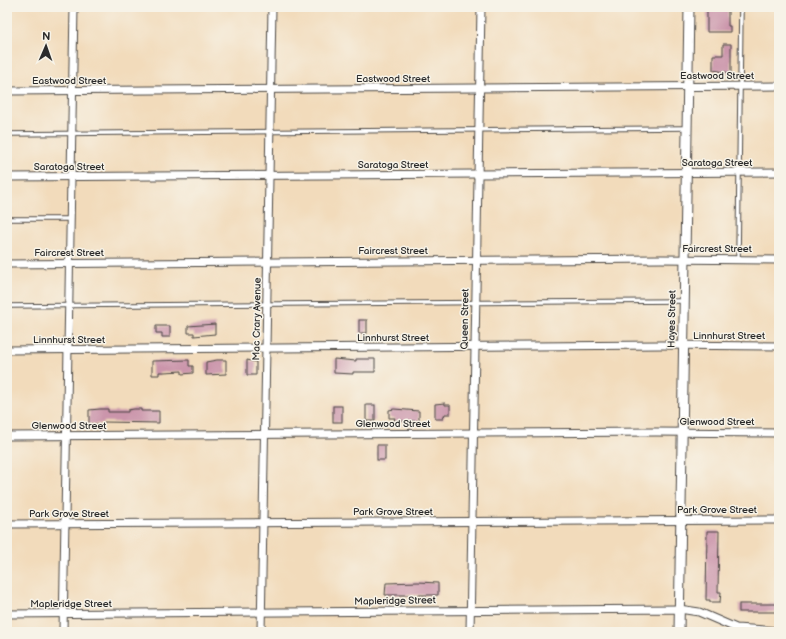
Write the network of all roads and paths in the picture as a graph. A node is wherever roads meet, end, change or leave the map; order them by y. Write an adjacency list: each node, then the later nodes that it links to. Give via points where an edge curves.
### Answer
1 (74, 7): 12 (street)
2 (272, 7): 10 (street, Mac Crary Avenue)
3 (481, 7): 9 (street, Queen Street)
4 (689, 7): 6 (street, Hayes Street)
5 (741, 7): 7 (lane)
6 (687, 86): 7 (street, Eastwood Street); 9 (street, Eastwood Street); 13 (street, Hayes Street)
7 (741, 86): 8 (street, Eastwood Street); 18 (lane)
8 (779, 86)
9 (479, 88): 10 (street, Eastwood Street); 14 (street, Queen Street)
10 (271, 89): 12 (street, Eastwood Street); 15 (street, Mac Crary Avenue)
11 (7, 91): 12 (street, Eastwood Street)
12 (72, 91): 17 (street)
13 (686, 128): 14 (lane); 20 (street, Hayes Street)
14 (478, 130): 15 (lane); 21 (street, Queen Street)
15 (270, 132): 17 (lane); 22 (street, Mac Crary Avenue)
16 (7, 134): 17 (lane)
17 (72, 134): 24 (street)
18 (739, 172): 19 (street, Saratoga Street); 20 (street, Saratoga Street); 28 (lane)
19 (779, 172)
20 (685, 173): 21 (street, Saratoga Street); 27 (street, Hayes Street)
21 (477, 174): 22 (street, Saratoga Street); 29 (street, Queen Street)
22 (269, 176): 24 (street, Saratoga Street); 31 (street, Mac Crary Avenue)
23 (7, 177): 24 (street, Saratoga Street)
24 (71, 177): 26 (street)
25 (7, 219): 26 (lane)
26 (70, 219): 32 (street)
27 (684, 259): 28 (street, Faircrest Street); 29 (street, Faircrest Street); 34 (street, Hayes Street)
28 (738, 259): 30 (street, Faircrest Street)
29 (476, 260): 31 (street, Faircrest Street); 35 (street, Queen Street)
30 (779, 260)
31 (268, 262): 32 (street, Faircrest Street); 36 (street, Mac Crary Avenue)
32 (70, 263): 33 (street, Faircrest Street); 38 (street)
33 (7, 264)
34 (683, 301): 35 (lane); 39 (street, Hayes Street)
35 (475, 302): 36 (lane); 41 (street, Queen Street)
36 (267, 304): 38 (lane); 42 (street, Mac Crary Avenue)
37 (7, 306): 38 (lane)
38 (69, 306): 44 (street)
39 (683, 345): 40 (street, Linnhurst Street); 41 (street, Linnhurst Street); 45 (street, Hayes Street)
40 (779, 346)
41 (474, 347): 42 (street, Linnhurst Street); 46 (street, Queen Street)
42 (266, 348): 44 (street, Linnhurst Street); 48 (street, Mac Crary Avenue)
43 (7, 350): 44 (street, Linnhurst Street)
44 (68, 350): 50 (street)
45 (681, 432): 46 (street, Glenwood Street); 47 (street, Glenwood Street); 51 (street, Hayes Street)
46 (473, 433): 48 (street, Glenwood Street); 53 (street, Queen Street)
47 (779, 433)
48 (265, 435): 50 (street, Glenwood Street); 54 (street, Mac Crary Avenue)
49 (7, 436): 50 (street, Glenwood Street)
50 (67, 436): 56 (street)
51 (680, 520): 52 (street, Park Grove Street); 53 (street, Park Grove Street); 57 (street, Hayes Street)
52 (779, 520)
53 (472, 521): 54 (street, Park Grove Street); 58 (street, Queen Street)
54 (263, 523): 56 (street, Park Grove Street); 59 (street, Mac Crary Avenue)
55 (7, 524): 56 (street, Park Grove Street)
56 (65, 524): 61 (street)
57 (679, 609): 58 (street, Mapleridge Street); 62 (street, Mapleridge Street, via 699,612 736,628); 66 (street, Hayes Street)
58 (470, 611): 59 (street, Mapleridge Street); 65 (street, Queen Street)
59 (261, 612): 61 (street, Mapleridge Street); 64 (street, Mac Crary Avenue)
60 (7, 614): 61 (street, Mapleridge Street)
61 (64, 614): 63 (street)
62 (779, 631)
63 (63, 632)
64 (261, 632)
65 (470, 632)
66 (678, 632)

